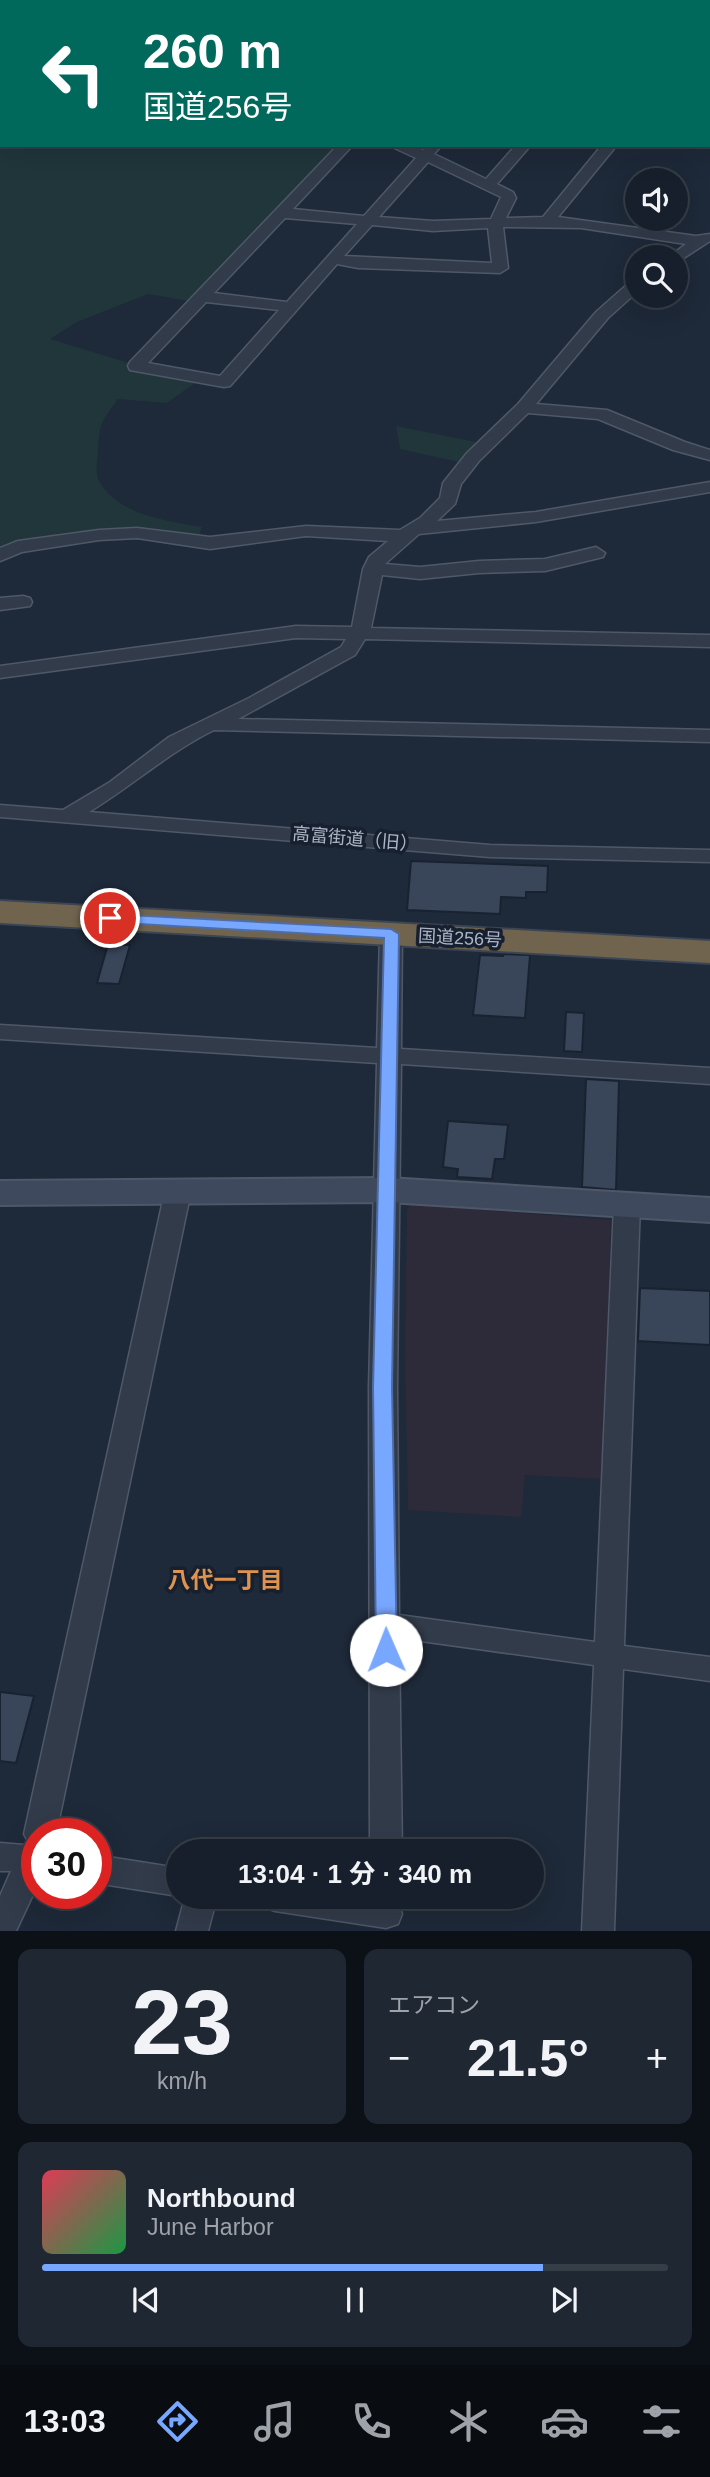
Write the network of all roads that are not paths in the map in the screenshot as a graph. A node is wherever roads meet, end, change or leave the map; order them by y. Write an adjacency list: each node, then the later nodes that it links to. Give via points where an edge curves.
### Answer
1 (344, 147): 7 (street)
2 (410, 147): 5 (street)
3 (522, 147): 6 (street)
4 (608, 147): 9 (street)
5 (430, 150): 6 (street); 8 (street)
6 (488, 185): 10 (street, via 509,198)
7 (283, 213): 8 (street); 15 (street)
8 (370, 220): 10 (street); 13 (street)
9 (547, 221): 10 (street); 11 (street)
10 (495, 225): 13 (street, via 500,268)
11 (704, 237): 12 (street)
12 (688, 249)
13 (334, 259): 16 (street)
14 (625, 295): 17 (street, via 602,315)
15 (203, 297): 16 (street); 16 (street, via 136,366 224,382)
16 (291, 307)
17 (524, 408): 18 (street, via 601,414); 20 (street, via 473,457 452,483 449,500)
18 (710, 455)
19 (710, 487): 20 (street)
20 (409, 533): 22 (street, via 306,531 210,543 137,533 99,535 18,547); 23 (street)
21 (596, 553): 23 (street, via 545,565 420,573)
22 (0, 555)
23 (372, 569): 26 (street)
24 (23, 602): 25 (street)
25 (0, 604)
26 (360, 633): 27 (street); 28 (street, via 296,632); 29 (street, via 348,651)
27 (710, 641)
28 (0, 672)
29 (211, 724): 30 (street); 32 (street, via 176,741)
30 (710, 736)
31 (0, 810): 32 (street, 高富街道（旧）)
32 (68, 816): 33 (street, 高富街道（旧）, via 502,852)
33 (710, 856)
34 (0, 912): 35 (highway, 国道256号)
35 (391, 934): 36 (highway, 国道256号); 38 (street)
36 (710, 952)
37 (0, 1032): 38 (street)
38 (391, 1055): 39 (street); 40 (street)
39 (710, 1076)
40 (388, 1190): 41 (street); 43 (street); 45 (street, via 383,1387)
41 (178, 1191): 42 (street); 48 (street)
42 (0, 1193)
43 (627, 1205): 44 (street); 46 (street)
44 (710, 1210)
45 (386, 1625): 46 (street); 49 (street)
46 (609, 1655): 47 (street); 60 (street)
47 (710, 1669)
48 (44, 1818)
49 (386, 1839)
50 (21, 1854): 51 (street)
51 (0, 1857)
52 (112, 1872): 53 (street)
53 (166, 1880)
54 (21, 1886): 58 (street)
55 (198, 1909): 59 (street)
56 (353, 1909): 57 (street)
57 (386, 1914)
58 (0, 1931)
59 (192, 1931)
60 (598, 1931)

